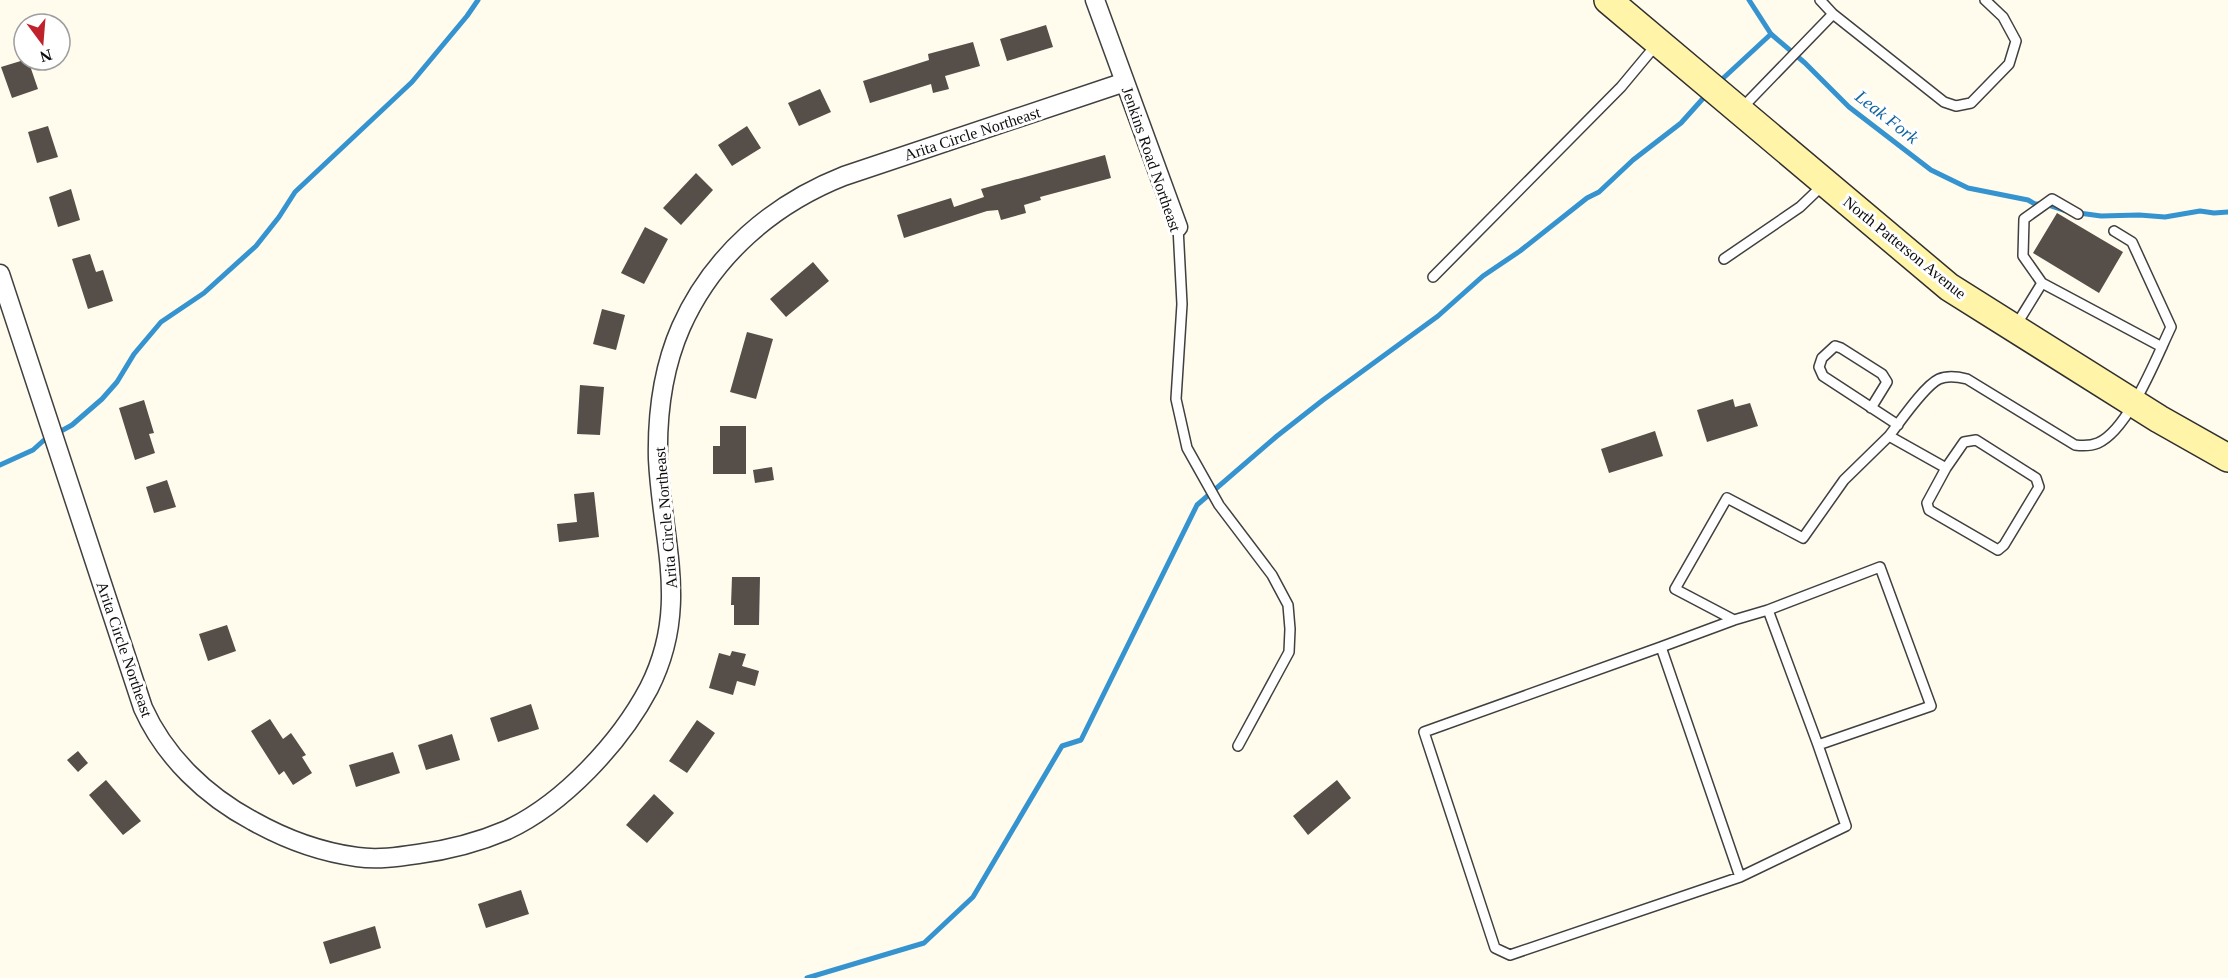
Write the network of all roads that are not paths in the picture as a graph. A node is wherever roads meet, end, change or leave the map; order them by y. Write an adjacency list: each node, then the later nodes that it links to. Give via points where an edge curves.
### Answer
1 (1095, 0): 7 (street, Jenkins Road Northeast)
2 (1608, 0): 6 (main road, North Patterson Avenue)
3 (1820, 0): 5 (lane)
4 (1985, 0): 5 (lane, via 2003,17 2016,41 2009,64 1971,103 1956,106 1944,102)
5 (1833, 14): 8 (lane)
6 (1658, 43): 8 (main road, North Patterson Avenue); 15 (lane, via 1621,87)
7 (1125, 82): 11 (street, Jenkins Road Northeast); 14 (street, Arita Circle Northeast, via 816,187 752,229 692,306 670,355 663,384 658,460 672,600 666,646 648,689 612,743 558,797 507,830 434,852 390,858 359,857 307,846 232,810 193,778 162,741 143,708)
8 (1739, 111): 9 (main road, North Patterson Avenue)
9 (1826, 183): 13 (lane, via 1800,207); 17 (main road, North Patterson Avenue, via 1949,287)
10 (2078, 214): 16 (lane, via 2052,199 2024,219 2023,256)
11 (1178, 227): 29 (lane, Jenkins Road Northeast, via 1182,304 1176,399 1187,448 1219,505 1272,576 1288,605 1289,652)
12 (2114, 231): 18 (lane, via 2132,242 2171,327)
13 (1724, 259)
14 (0, 274)
15 (1433, 277)
16 (2042, 283): 17 (lane); 18 (lane)
17 (2015, 328): 19 (main road, North Patterson Avenue)
18 (2162, 347): 19 (lane)
19 (2134, 403): 21 (lane, via 2115,430 2099,443 2075,446 1956,376 1934,383); 23 (main road, North Patterson Avenue)
20 (1871, 408): 20 (lane, via 1823,376 1819,367 1822,358 1835,346 1882,374 1887,382); 21 (lane)
21 (1898, 425): 22 (lane)
22 (1889, 436): 24 (lane); 26 (lane, via 1844,480 1803,538 1727,498 1675,589)
23 (2228, 458)
24 (1946, 468): 24 (lane, via 1964,442 1976,440 2036,478 2039,487 2004,546 1998,550 1929,510 1927,503)
25 (1768, 610): 26 (lane); 28 (lane); 28 (lane, via 1880,567 1931,706)
26 (1734, 620): 27 (lane)
27 (1661, 646): 30 (lane); 30 (lane, via 1424,732 1495,948 1510,955)
28 (1818, 745): 30 (lane, via 1846,826)
29 (1238, 746)
30 (1740, 877)

